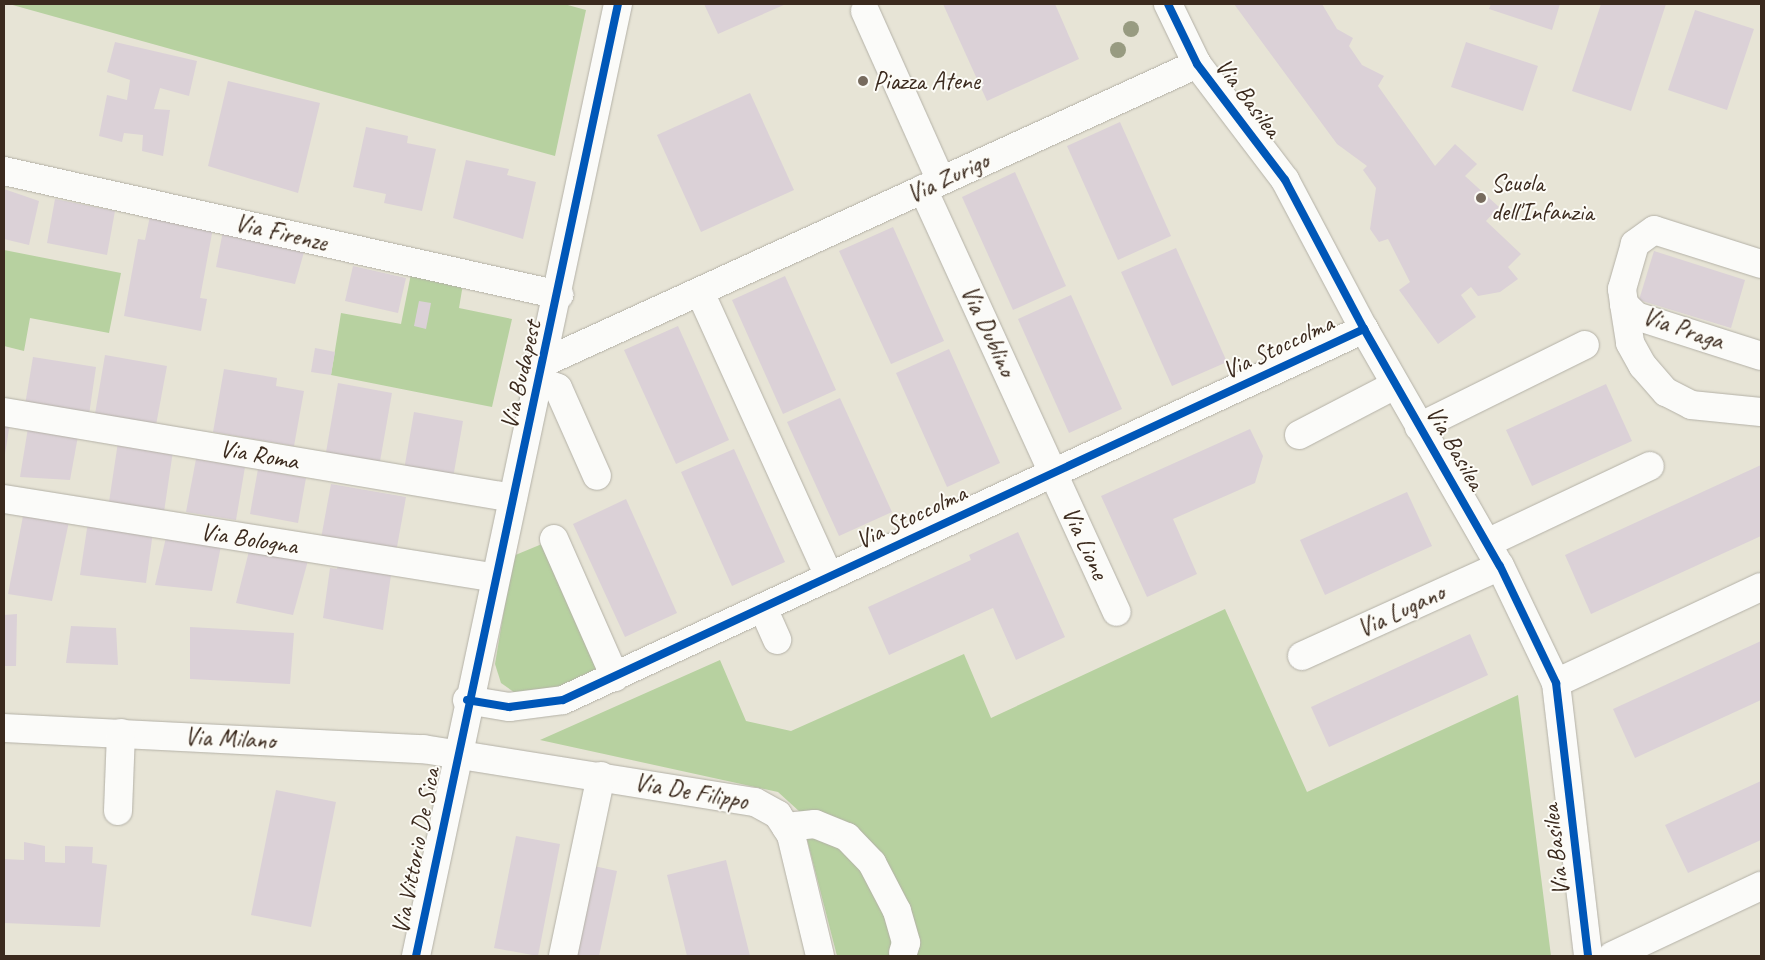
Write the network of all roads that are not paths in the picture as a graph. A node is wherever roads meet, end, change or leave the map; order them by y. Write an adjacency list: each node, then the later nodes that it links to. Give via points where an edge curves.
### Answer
1 (618, 4): 9 (street, Via Budapest)
2 (1168, 4): 4 (street, Via Basilea)
3 (865, 12): 6 (street)
4 (1197, 64): 6 (street, Via Zurigo); 11 (street, Via Basilea, via 1285,180)
5 (4, 171): 9 (street, Via Firenze)
6 (932, 185): 8 (street, Via Zurigo); 21 (street, Via Dublino)
7 (1761, 264): 10 (street, Via Praga, via 1654,230 1635,244 1622,289)
8 (700, 292): 14 (street, Via Zurigo); 27 (street)
9 (559, 295): 14 (street, Via Budapest)
10 (1624, 304): 13 (street, Via Praga, via 1636,316); 17 (street, via 1630,344 1643,366 1666,392 1691,405)
11 (1364, 329): 15 (street, Via Basilea); 21 (street, Via Stoccolma)
12 (1585, 345): 18 (street)
13 (1761, 356)
14 (542, 372): 22 (street, via 558,388); 23 (street, Via Budapest)
15 (1395, 385): 18 (street, Via Basilea); 19 (street)
16 (4, 412): 23 (street, Via Roma)
17 (1761, 412)
18 (1419, 427): 26 (street, Via Basilea)
19 (1299, 435)
20 (1650, 466): 26 (street, Via Lugano)
21 (1053, 474): 27 (street, Via Stoccolma); 31 (street, Via Lione)
22 (597, 476)
23 (513, 498): 28 (street, Via Budapest)
24 (4, 500): 28 (street, Via Bologna)
25 (554, 538): 34 (street)
26 (1494, 555): 33 (street, Via Lugano); 35 (street, Via Basilea)
27 (829, 577): 30 (street, Via Stoccolma)
28 (495, 578): 36 (street, Via Budapest)
29 (1761, 587): 35 (street)
30 (763, 608): 32 (street); 34 (street, Via Stoccolma)
31 (1116, 612)
32 (777, 640)
33 (1302, 656)
34 (615, 677): 36 (street, Via Stoccolma, via 550,705 509,707)
35 (1556, 682): 48 (street, Via Basilea)
36 (467, 700): 39 (street, Via Budapest)
37 (4, 728): 38 (street, Via Milano)
38 (121, 733): 39 (street, Via Milano); 41 (street)
39 (456, 753): 40 (street, Via De Filippo); 45 (street, Via Vittorio De Sica)
40 (601, 776): 42 (street, Via De Filippo, via 754,802 778,815); 46 (street)
41 (118, 811)
42 (786, 827): 44 (street, via 815,824 847,836 872,863 897,911 906,943); 47 (street)
43 (1761, 886): 49 (street)
44 (903, 953)
45 (416, 956)
46 (564, 956)
47 (820, 956)
48 (1588, 956)
49 (1612, 956)

